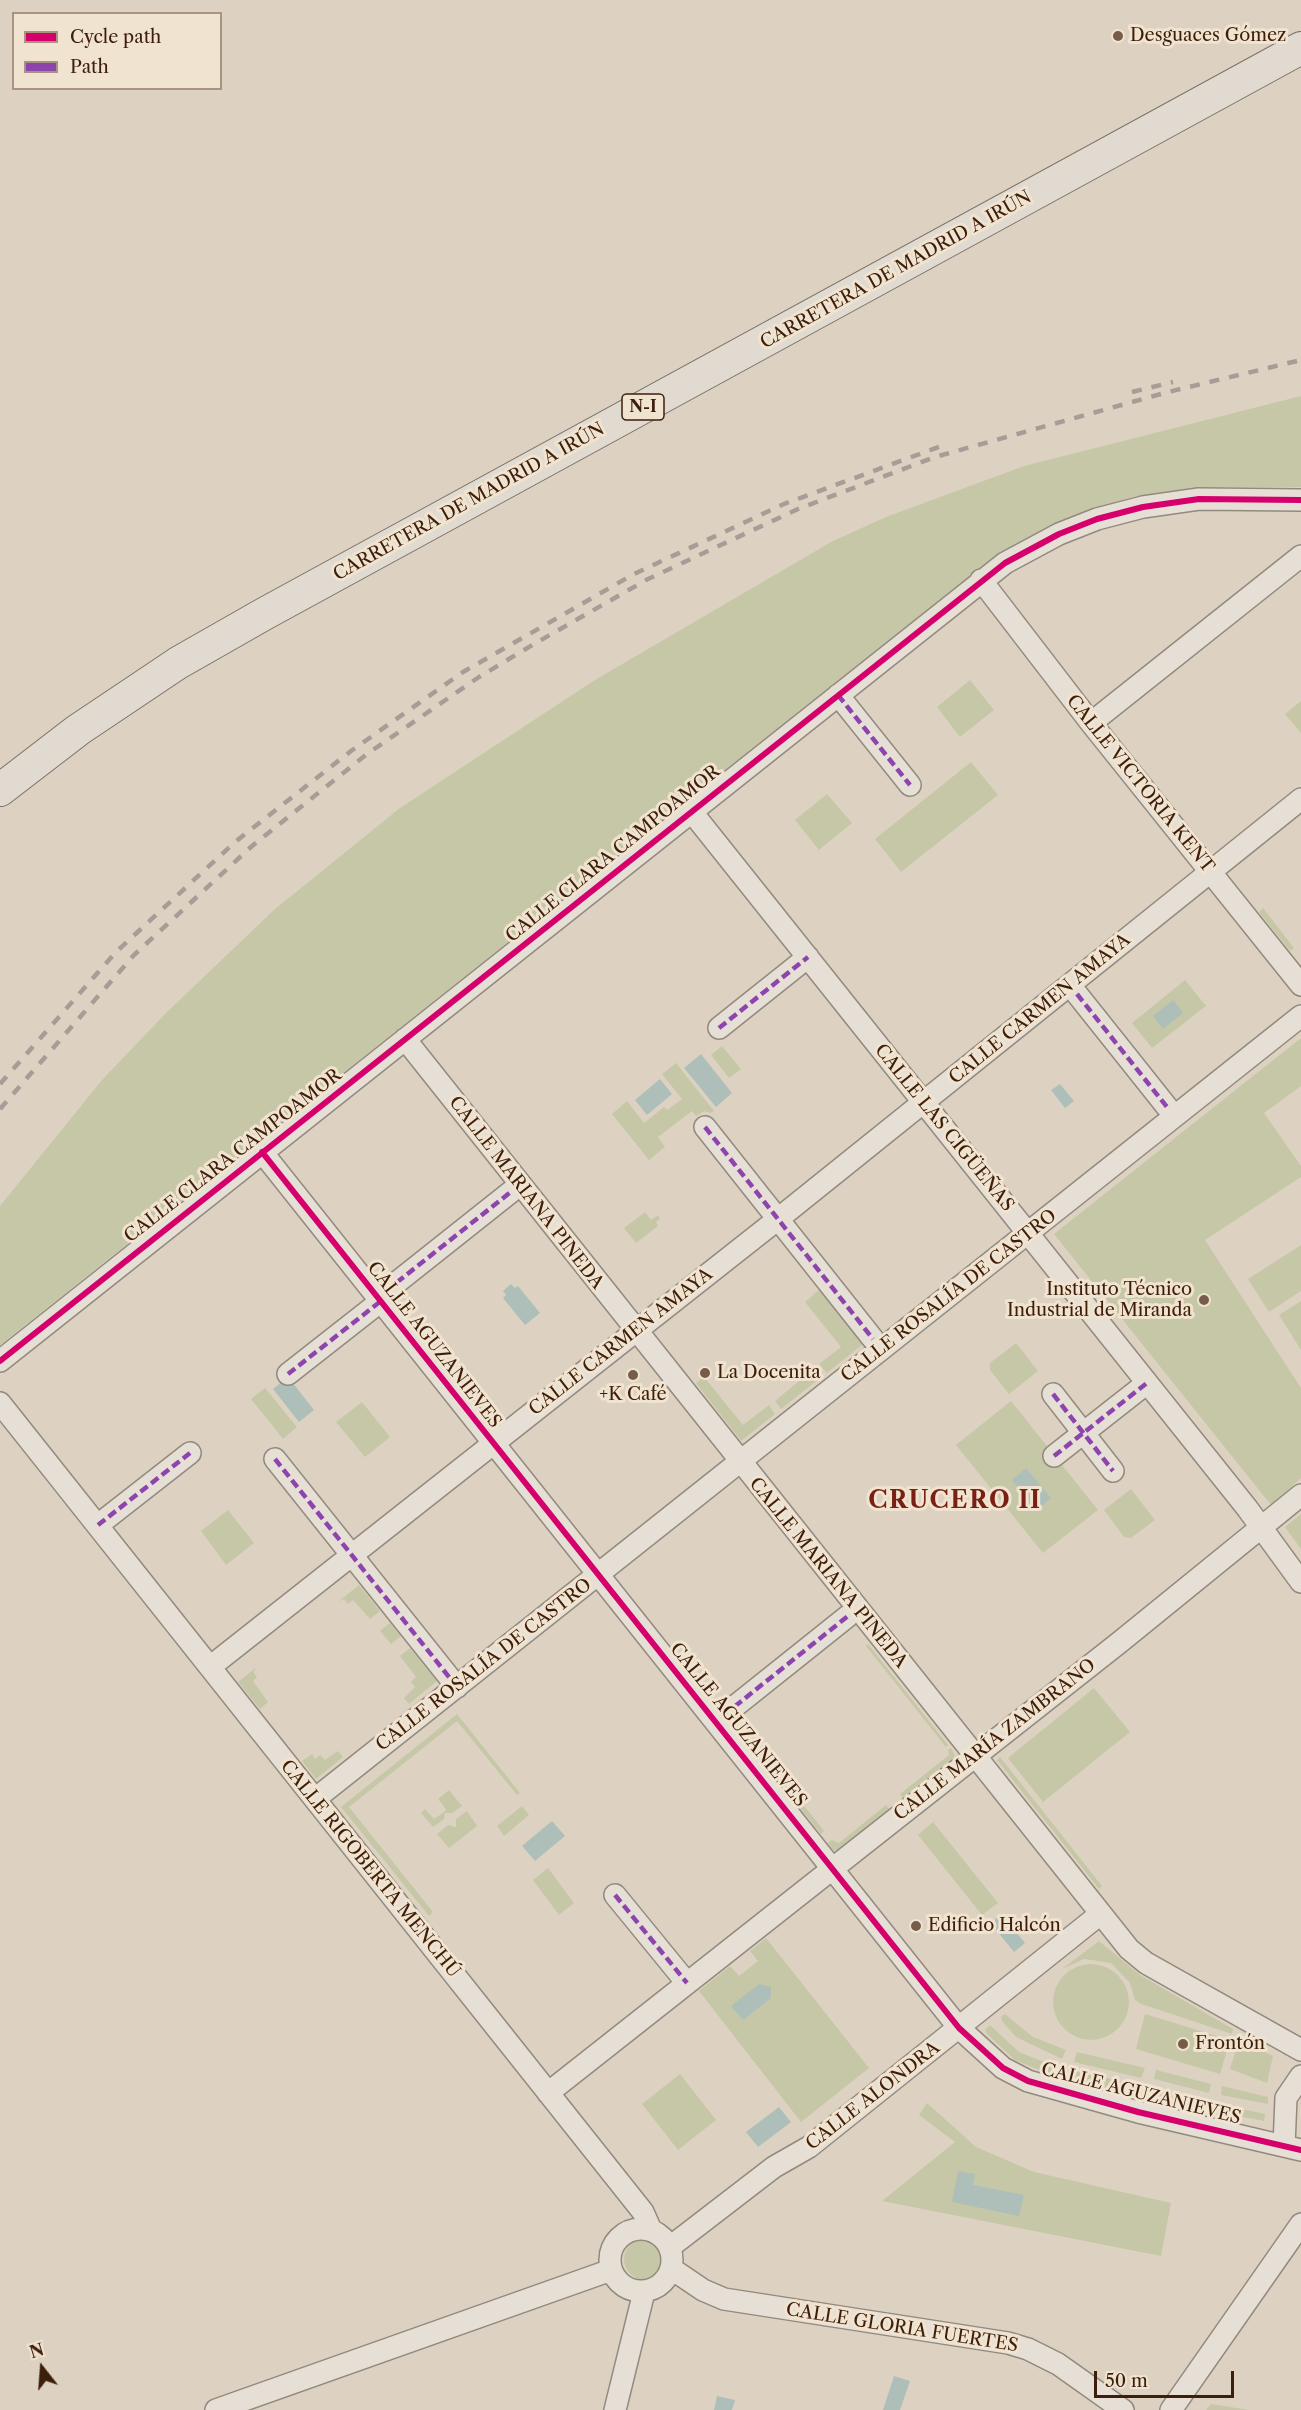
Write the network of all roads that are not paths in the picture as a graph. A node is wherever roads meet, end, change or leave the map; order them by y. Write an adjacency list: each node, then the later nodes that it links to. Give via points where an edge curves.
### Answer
1 (1301, 48): 8 (highway, CARRETERA DE MADRID A IRÚN / N-I, via 178,663)
2 (1301, 500): 4 (street, CALLE CLARA CAMPOAMOR, via 1199,499 1126,511 1059,534)
3 (1301, 556): 6 (street)
4 (981, 580): 5 (street, CALLE CLARA CAMPOAMOR); 6 (street, CALLE VICTORIA KENT)
5 (838, 695): 7 (street); 10 (street, CALLE CLARA CAMPOAMOR)
6 (1091, 723): 11 (street, CALLE VICTORIA KENT)
7 (910, 785)
8 (0, 790)
9 (1301, 799): 11 (street, CALLE CARMEN AMAYA)
10 (691, 811): 12 (street, CALLE LAS CIGÜEÑAS); 17 (street, CALLE CLARA CAMPOAMOR)
11 (1210, 871): 13 (street, CALLE VICTORIA KENT); 18 (street, CALLE CARMEN AMAYA)
12 (807, 957): 16 (street); 18 (street, CALLE LAS CIGÜEÑAS)
13 (1301, 985)
14 (1077, 994): 19 (street)
15 (1301, 1016): 24 (street, CALLE ROSALÍA DE CASTRO)
16 (719, 1028)
17 (405, 1039): 21 (street, CALLE CLARA CAMPOAMOR); 26 (street, CALLE MARIANA PINEDA)
18 (923, 1102): 23 (street, CALLE CARMEN AMAYA); 24 (street, CALLE LAS CIGÜEÑAS)
19 (1167, 1107)
20 (705, 1127): 23 (street)
21 (262, 1152): 25 (street, CALLE AGUZANIEVES); 28 (street, CALLE CLARA CAMPOAMOR)
22 (512, 1191): 25 (street)
23 (784, 1227): 26 (street, CALLE CARMEN AMAYA); 27 (street)
24 (1028, 1233): 30 (street, CALLE LAS CIGÜEÑAS); 38 (street, CALLE ROSALÍA DE CASTRO)
25 (384, 1296): 29 (street, CALLE AGUZANIEVES); 34 (street, CALLE AGUZANIEVES)
26 (636, 1331): 34 (street, CALLE CARMEN AMAYA); 38 (street, CALLE MARIANA PINEDA)
27 (873, 1339)
28 (0, 1361)
29 (288, 1374)
30 (1147, 1383): 33 (street); 42 (street, CALLE LAS CIGÜEÑAS)
31 (1053, 1394): 33 (street)
32 (0, 1402): 41 (street, CALLE RIGOBERTA MENCHÚ)
33 (1083, 1433): 36 (street); 39 (street)
34 (494, 1444): 43 (street, CALLE CARMEN AMAYA); 44 (street, CALLE AGUZANIEVES)
35 (190, 1453): 41 (street)
36 (1054, 1456)
37 (275, 1459): 43 (street)
38 (740, 1462): 44 (street, CALLE ROSALÍA DE CASTRO); 50 (street, CALLE MARIANA PINEDA)
39 (1113, 1471)
40 (1301, 1495): 42 (street, CALLE MARÍA ZAMBRANO)
41 (98, 1525): 47 (street, CALLE RIGOBERTA MENCHÚ)
42 (1262, 1528): 45 (street, CALLE LAS CIGÜEÑAS); 50 (street, CALLE MARÍA ZAMBRANO)
43 (352, 1555): 47 (street, CALLE CARMEN AMAYA); 48 (street)
44 (599, 1574): 48 (street, CALLE ROSALÍA DE CASTRO); 52 (street, CALLE AGUZANIEVES)
45 (1301, 1582)
46 (848, 1616): 49 (street)
47 (210, 1667): 51 (street, CALLE RIGOBERTA MENCHÚ)
48 (457, 1687): 51 (street, CALLE ROSALÍA DE CASTRO)
49 (724, 1715)
50 (974, 1757): 52 (street, CALLE MARÍA ZAMBRANO); 54 (street, CALLE MARIANA PINEDA)
51 (315, 1799): 59 (street, CALLE RIGOBERTA MENCHÚ)
52 (833, 1868): 55 (street, CALLE MARÍA ZAMBRANO); 56 (street, CALLE AGUZANIEVES)
53 (615, 1895): 55 (street)
54 (1099, 1916): 56 (street, CALLE ALONDRA); 57 (street, CALLE MARIANA PINEDA, via 1146,1963)
55 (687, 1983): 59 (street, CALLE MARÍA ZAMBRANO)
56 (959, 2028): 60 (street, CALLE AGUZANIEVES, via 1003,2068 1028,2081 1138,2112); 63 (street, CALLE ALONDRA, via 809,2147 774,2167)
57 (1301, 2050)
58 (1301, 2076): 60 (street, via 1286,2098)
59 (548, 2093): 61 (street, CALLE RIGOBERTA MENCHÚ)
60 (1293, 2148)
61 (647, 2221): 63 (street); 65 (street, via 616,2242)
62 (1301, 2224): 70 (street)
63 (670, 2247): 64 (street)
64 (672, 2269): 66 (street, via 661,2285); 69 (street, CALLE GLORIA FUERTES, via 724,2299 1028,2349 1058,2364)
65 (611, 2270): 66 (street, via 621,2284); 67 (street)
66 (644, 2292): 68 (street)
67 (216, 2410)
68 (615, 2410)
69 (1123, 2410)
70 (1171, 2410)

